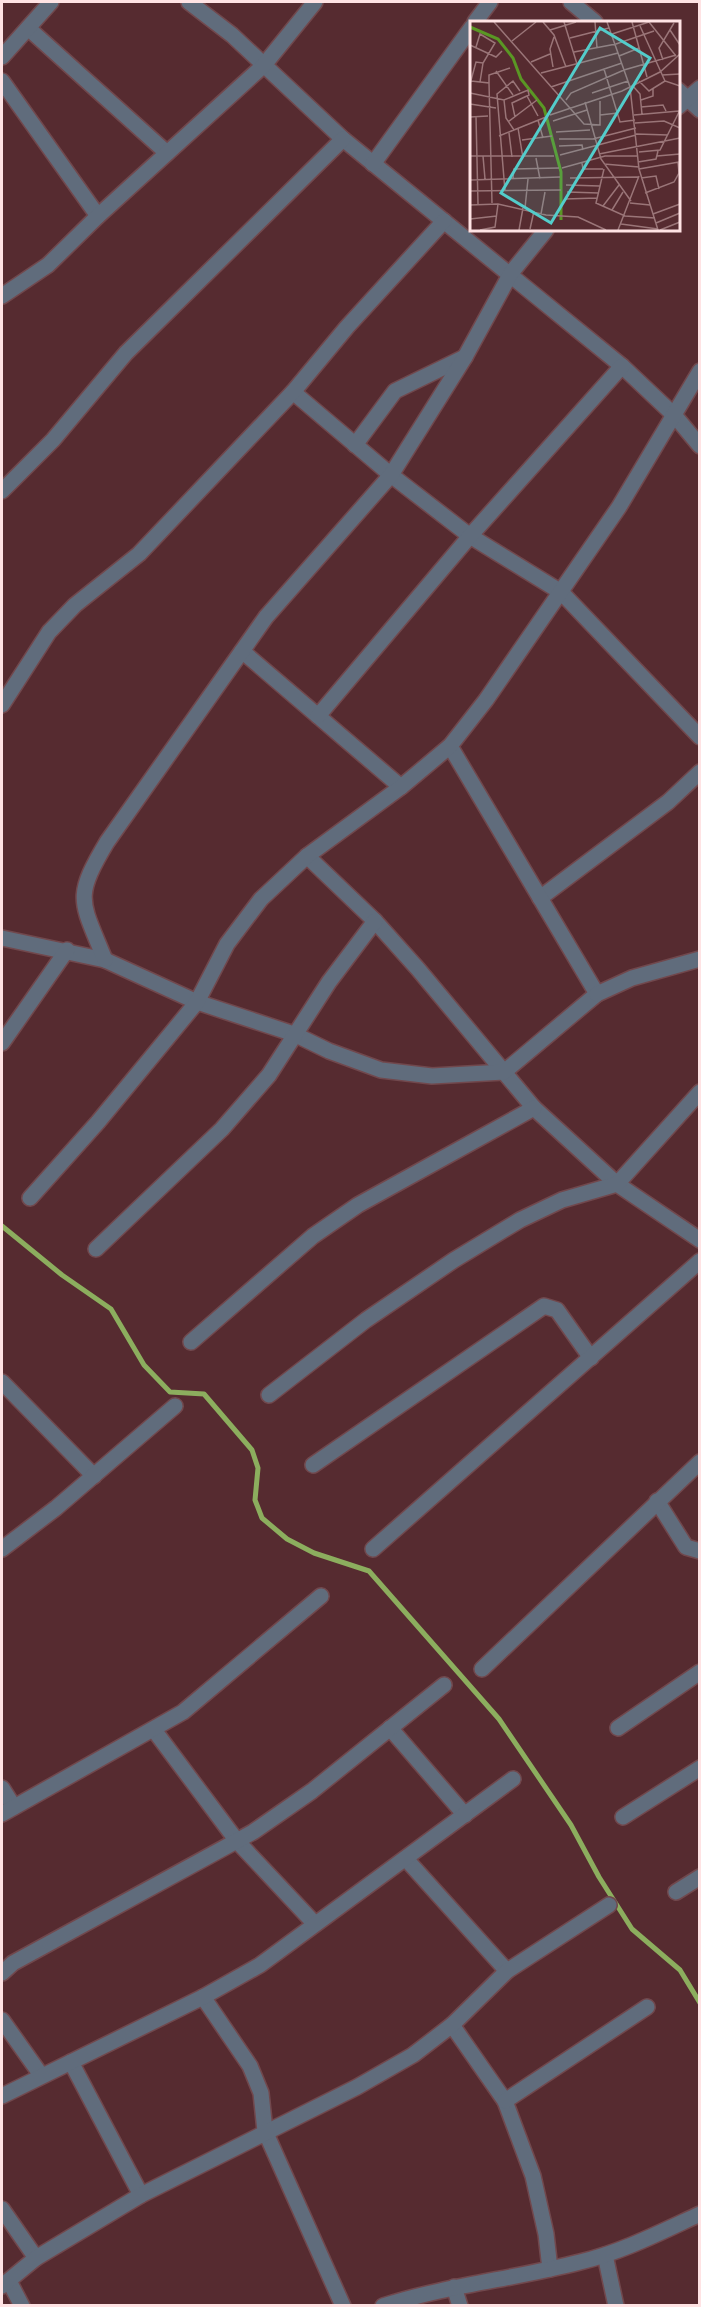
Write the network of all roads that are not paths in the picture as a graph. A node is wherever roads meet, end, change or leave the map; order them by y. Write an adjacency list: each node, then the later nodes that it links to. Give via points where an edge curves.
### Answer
1 (51, 2): 8 (street)
2 (189, 2): 11 (street)
3 (315, 2): 11 (street)
4 (490, 2): 6 (street)
5 (571, 2): 7 (street)
6 (476, 21)
7 (594, 21)
8 (28, 28): 10 (street); 14 (street)
9 (470, 28): 15 (street)
10 (2, 57)
11 (264, 65): 13 (street); 14 (street)
12 (2, 81): 16 (street)
13 (343, 139): 15 (street); 30 (street, via 126,353 53,440)
14 (168, 153): 16 (street)
15 (373, 164): 17 (street)
16 (98, 216): 20 (street, via 48,265)
17 (444, 221): 19 (street); 25 (street)
18 (545, 231): 19 (street)
19 (511, 273): 21 (street); 22 (street)
20 (2, 296)
21 (465, 357): 27 (street, via 395,391); 29 (street)
22 (622, 366): 26 (street); 31 (street)
23 (699, 371): 24 (street)
24 (695, 387): 26 (street)
25 (293, 392): 27 (street); 34 (street, via 139,554 75,605 49,633)
26 (675, 416): 28 (street); 32 (street)
27 (356, 445): 29 (street)
28 (699, 446)
29 (391, 475): 31 (street); 33 (street, via 274,608)
30 (2, 491)
31 (470, 536): 32 (street); 35 (street)
32 (561, 592): 36 (street); 37 (street)
33 (242, 651): 35 (street); 46 (street, via 86,877 82,894 85,911)
34 (2, 705)
35 (318, 716): 39 (street)
36 (699, 737)
37 (450, 746): 39 (street); 41 (street)
38 (699, 772): 41 (street, via 659,809)
39 (400, 787): 40 (street)
40 (307, 856): 42 (street); 48 (street, via 243,921)
41 (540, 898): 47 (street)
42 (375, 921): 49 (street); 51 (street)
43 (2, 938): 44 (street)
44 (67, 950): 46 (street); 50 (street)
45 (699, 958): 47 (street, via 632,978)
46 (105, 960): 48 (street)
47 (597, 994): 51 (street)
48 (197, 1002): 49 (street); 55 (street)
49 (294, 1034): 51 (street, via 329,1052 381,1070 432,1076); 57 (street, via 269,1075 222,1129)
50 (2, 1043)
51 (504, 1072): 53 (street)
52 (699, 1092): 54 (street)
53 (534, 1108): 54 (street); 59 (street, via 358,1204 313,1236)
54 (617, 1184): 56 (street); 62 (street, via 562,1200 519,1220 366,1320)
55 (30, 1198)
56 (699, 1240)
57 (96, 1249)
58 (699, 1261): 60 (street)
59 (191, 1342)
60 (591, 1358): 65 (street, via 556,1310 544,1306); 69 (street)
61 (2, 1382): 66 (street)
62 (269, 1395)
63 (175, 1406): 66 (street)
64 (699, 1462): 67 (street)
65 (313, 1465)
66 (94, 1476): 68 (street)
67 (657, 1501): 70 (street, via 686,1547); 72 (street)
68 (2, 1549)
69 (373, 1549)
70 (699, 1551)
71 (321, 1596): 77 (street, via 183,1712)
72 (482, 1669)
73 (699, 1672): 76 (street)
74 (444, 1685): 75 (street)
75 (390, 1728): 82 (street); 84 (street, via 312,1791)
76 (618, 1728)
77 (154, 1730): 81 (street); 84 (street)
78 (699, 1768): 83 (street)
79 (513, 1779): 82 (street)
80 (2, 1788): 81 (street)
81 (8, 1811)
82 (465, 1815): 85 (street)
83 (623, 1817)
84 (237, 1841): 89 (street); 91 (street, via 13,1963)
85 (406, 1859): 89 (street); 90 (street)
86 (699, 1878): 87 (street)
87 (676, 1892)
88 (609, 1905): 90 (street)
89 (315, 1924): 92 (street, via 260,1965)
90 (507, 1971): 95 (street)
91 (2, 1973)
92 (203, 1997): 96 (street); 100 (street, via 250,2066 261,2093)
93 (647, 2007): 99 (street)
94 (2, 2020): 97 (street)
95 (452, 2025): 99 (street); 100 (street, via 413,2055 357,2087)
96 (71, 2062): 97 (street); 101 (street)
97 (41, 2075): 98 (street)
98 (2, 2096)
99 (505, 2101): 106 (street, via 533,2176)
100 (265, 2131): 101 (street); 110 (street)
101 (141, 2195): 105 (street)
102 (2, 2209): 105 (street)
103 (699, 2214): 104 (street)
104 (605, 2255): 106 (street); 113 (street)
105 (36, 2258): 107 (street)
106 (550, 2269): 108 (street)
107 (5, 2284): 109 (street)
108 (454, 2287): 111 (street); 112 (street)
109 (22, 2306)
110 (343, 2306)
111 (383, 2306)
112 (460, 2306)
113 (616, 2306)

